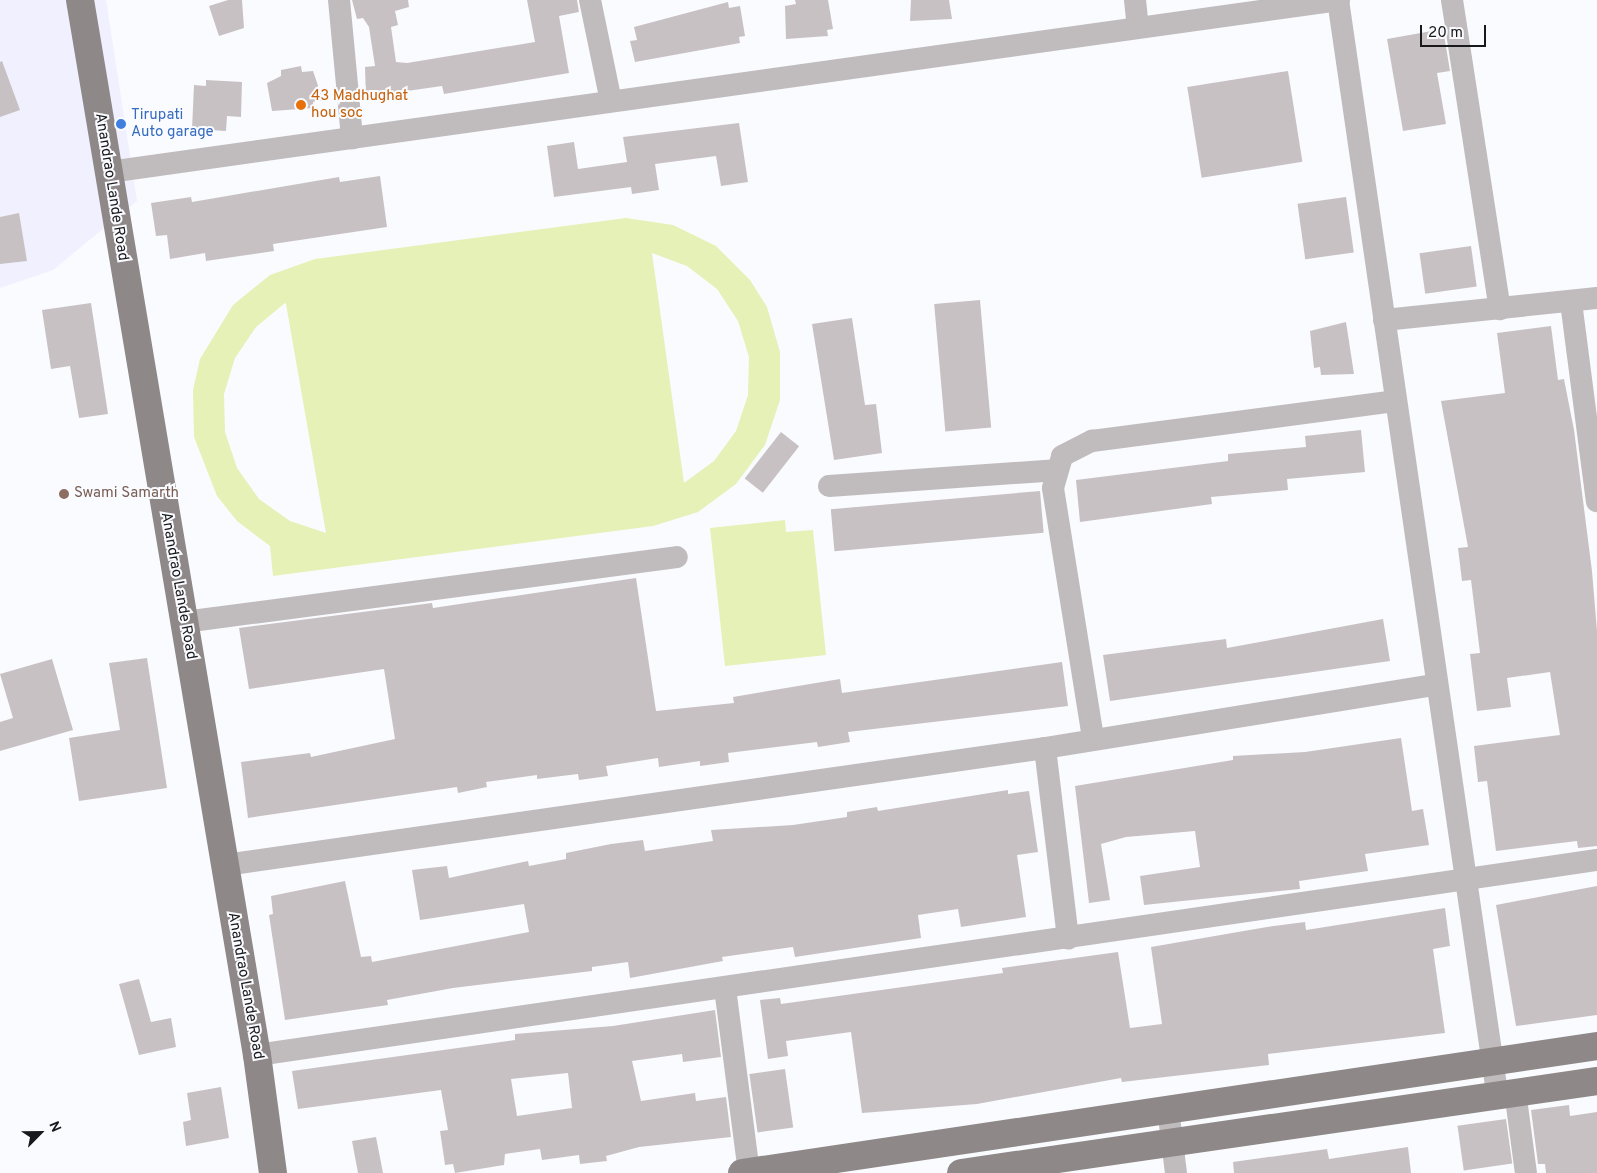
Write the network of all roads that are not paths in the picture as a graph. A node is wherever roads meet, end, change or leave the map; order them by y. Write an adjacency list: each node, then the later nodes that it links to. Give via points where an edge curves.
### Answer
1 (80, 0): 10 (main road, Anandrao Lande Road)
2 (339, 0): 9 (street)
3 (590, 0): 8 (street)
4 (1134, 0): 7 (street)
5 (1452, 0): 13 (street)
6 (1329, 1): 7 (street); 14 (street)
7 (1138, 27): 8 (street)
8 (612, 101): 9 (street)
9 (352, 138): 10 (street)
10 (108, 172): 20 (main road, Anandrao Lande Road)
11 (1597, 298): 12 (street)
12 (1571, 302): 13 (street); 18 (street)
13 (1500, 309): 14 (street)
14 (1384, 320): 15 (street)
15 (1394, 401): 16 (street, via 1092,440 1062,456); 21 (street)
16 (1055, 470): 17 (street); 22 (street, via 1053,488)
17 (829, 486)
18 (1597, 501)
19 (677, 557): 20 (street)
20 (184, 622): 25 (main road, Anandrao Lande Road)
21 (1436, 685): 22 (street); 26 (street)
22 (1092, 738): 23 (street)
23 (1045, 748): 25 (street); 27 (street)
24 (1597, 860): 26 (street)
25 (225, 864): 30 (main road, Anandrao Lande Road)
26 (1466, 878): 27 (street); 31 (street)
27 (1068, 939): 28 (street)
28 (725, 988): 30 (street); 36 (street)
29 (1597, 1046): 31 (main road)
30 (257, 1055): 37 (main road, Anandrao Lande Road)
31 (1494, 1060): 33 (street); 34 (main road)
32 (1597, 1081): 33 (main road)
33 (1506, 1092): 35 (main road); 40 (street)
34 (1168, 1109): 35 (street); 36 (main road)
35 (1172, 1143): 38 (main road); 39 (street)
36 (746, 1172)
37 (273, 1173)
38 (961, 1173)
39 (1176, 1173)
40 (1526, 1173)

